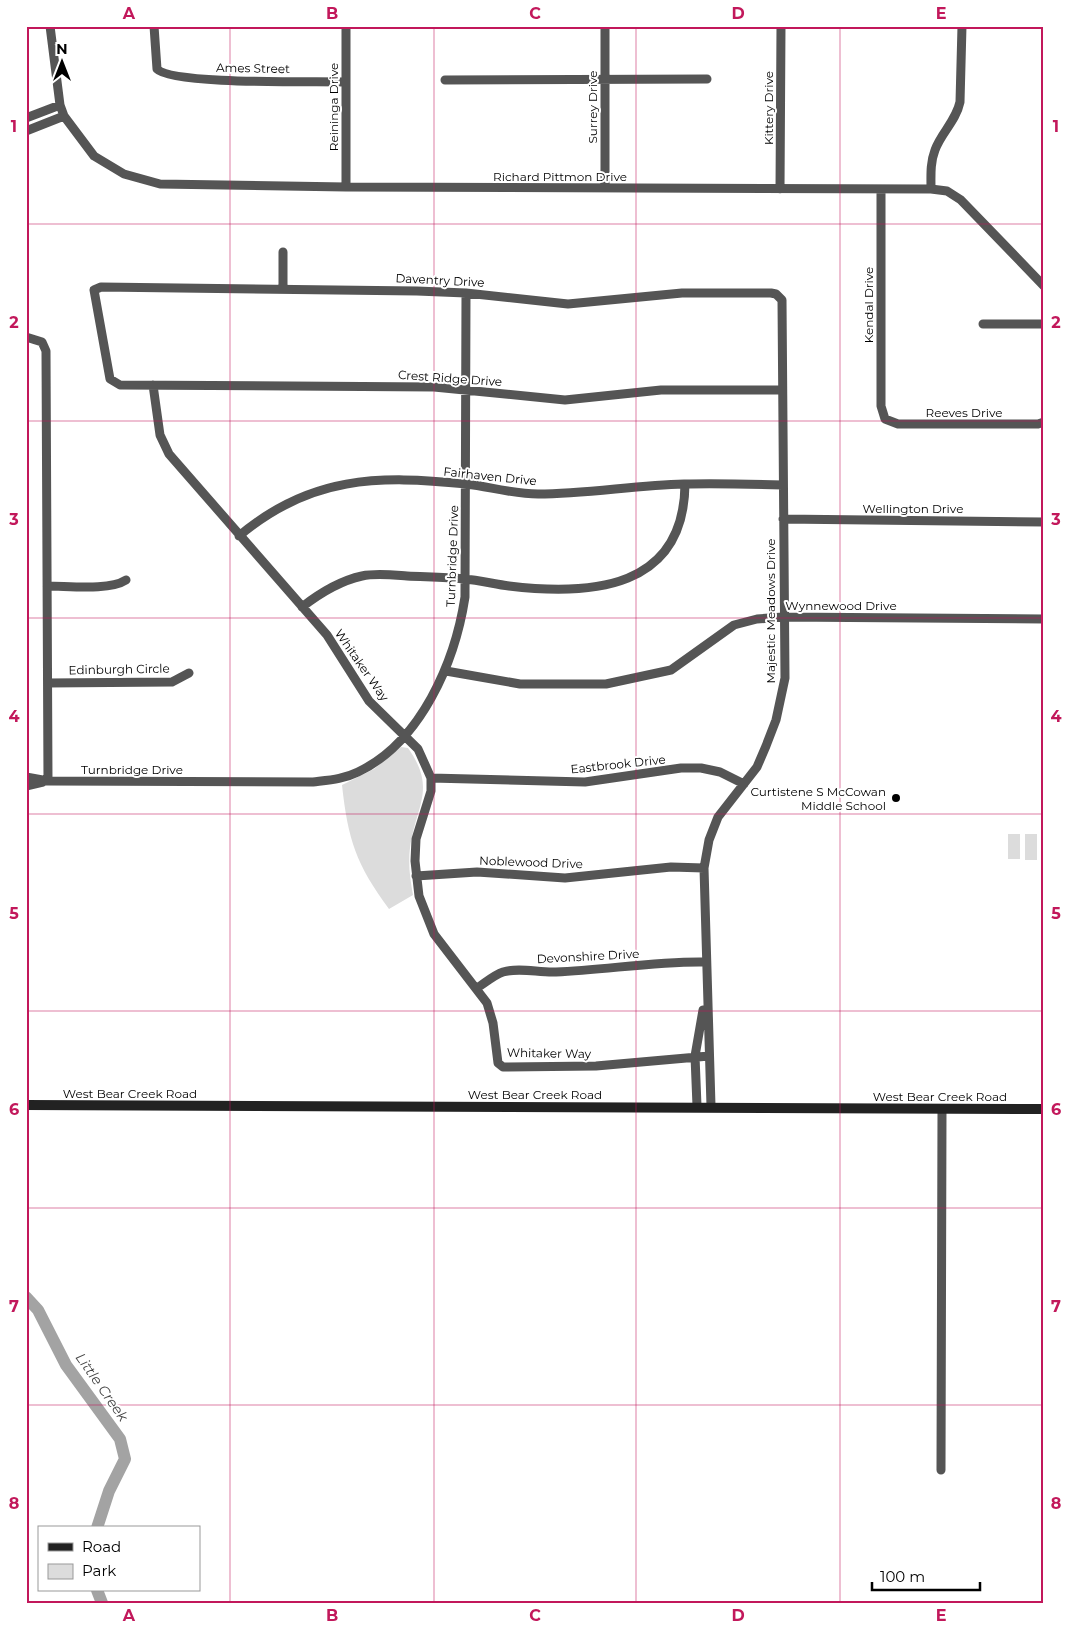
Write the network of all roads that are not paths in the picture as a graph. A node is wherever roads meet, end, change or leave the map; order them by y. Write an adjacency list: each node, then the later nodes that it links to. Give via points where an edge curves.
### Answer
1 (50, 26): 11 (street, Richard Pittmon Drive)
2 (154, 26): 10 (street, Ames Street, via 155,62 161,73 195,79)
3 (346, 26): 10 (street, Reininga Drive)
4 (605, 26): 9 (street, Surrey Drive)
5 (781, 26): 17 (street, Kittery Drive)
6 (962, 26): 19 (street, via 960,102 958,112 935,149 931,163)
7 (707, 79): 9 (street)
8 (445, 80): 9 (street)
9 (604, 80): 16 (street, Surrey Drive)
10 (346, 82): 15 (street, Reininga Drive)
11 (60, 105): 12 (street, Richard Pittmon Drive); 13 (street)
12 (64, 116): 14 (street); 15 (street, Richard Pittmon Drive, via 94,156 124,174 145,181 184,185)
13 (26, 118)
14 (26, 131)
15 (346, 187): 16 (street, Richard Pittmon Drive)
16 (605, 188): 17 (street, Richard Pittmon Drive)
17 (780, 189): 18 (street, Richard Pittmon Drive)
18 (881, 189): 19 (street, Richard Pittmon Drive); 32 (street, Kendal Drive, via 881,406)
19 (931, 189): 21 (street, Richard Pittmon Drive, via 947,191 961,200)
20 (283, 252): 22 (street)
21 (1044, 286)
22 (283, 289): 23 (street, Daventry Drive); 28 (street, Daventry Drive, via 101,287 94,290 110,379)
23 (466, 293): 24 (street, Daventry Drive, via 552,304 682,293 771,293); 30 (street, Turnbridge Drive)
24 (782, 300): 31 (street, Majestic Meadows Drive)
25 (983, 324): 26 (street)
26 (1044, 324)
27 (26, 337): 42 (street, via 42,342 46,351)
28 (114, 384): 29 (street, Crest Ridge Drive)
29 (153, 385): 30 (street, Crest Ridge Drive); 39 (street, Whitaker Way, via 160,435 169,454)
30 (466, 389): 31 (street, Crest Ridge Drive, via 565,400 661,390); 34 (street, Turnbridge Drive)
31 (782, 390): 36 (street, Majestic Meadows Drive)
32 (885, 419): 33 (street, Reeves Drive, via 898,424)
33 (1044, 422)
34 (467, 484): 35 (street, Fairhaven Drive, via 526,494 569,494); 39 (street, Fairhaven Drive, via 390,480 333,486 303,495 274,510); 40 (street, Turnbridge Drive)
35 (685, 484): 36 (street, Fairhaven Drive); 40 (street, via 682,517 675,538 663,554 625,581 554,589)
36 (783, 485): 37 (street, Majestic Meadows Drive)
37 (783, 519): 38 (street, Wellington Drive); 44 (street, Majestic Meadows Drive)
38 (1044, 522)
39 (239, 536): 43 (street, Whitaker Way)
40 (465, 579): 43 (street, via 363,576 331,587); 46 (street, Turnbridge Drive, via 460,627)
41 (126, 580): 42 (street, via 107,586)
42 (47, 586): 48 (street)
43 (302, 607): 49 (street, Whitaker Way, via 327,636 369,701)
44 (783, 617): 45 (street, Wynnewood Drive); 46 (street, Wynnewood Drive, via 734,625 671,670 606,684 520,684); 53 (street, Majestic Meadows Drive, via 785,678 776,720 757,767)
45 (1044, 619)
46 (446, 671): 49 (street, Turnbridge Drive)
47 (189, 673): 48 (street, Edinburgh Circle, via 172,682)
48 (48, 683): 52 (street)
49 (405, 736): 51 (street, Whitaker Way, via 418,750); 52 (street, Turnbridge Drive, via 358,772 338,779 314,782)
50 (26, 777): 52 (street, Turnbridge Drive)
51 (431, 778): 53 (street, Eastbrook Drive, via 585,782 701,768 720,772); 56 (street, Whitaker Way, via 431,791 416,839)
52 (48, 781): 54 (street, Turnbridge Drive)
53 (744, 784): 55 (street, Majestic Meadows Drive, via 718,817)
54 (26, 786)
55 (704, 868): 56 (street, Noblewood Drive, via 671,867 565,878 477,872); 57 (street, Majestic Meadows Drive)
56 (416, 876): 58 (street, Whitaker Way, via 419,896 434,934)
57 (705, 962): 58 (street, Devonshire Drive, via 546,972 520,970 503,972); 59 (street, Majestic Meadows Drive)
58 (477, 988): 60 (street, Whitaker Way, via 487,1003 498,1063 503,1067 596,1066)
59 (706, 992): 60 (street, Majestic Meadows Drive); 61 (street, Majestic Meadows Drive)
60 (695, 1056): 61 (street, Whitaker Way); 63 (street, Majestic Meadows Drive)
61 (709, 1056): 64 (street, Majestic Meadows Drive)
62 (26, 1105): 63 (main road, West Bear Creek Road)
63 (697, 1106): 64 (main road, West Bear Creek Road)
64 (711, 1106): 65 (main road, West Bear Creek Road)
65 (942, 1109): 66 (main road, West Bear Creek Road); 67 (street)
66 (1044, 1109)
67 (941, 1470)

